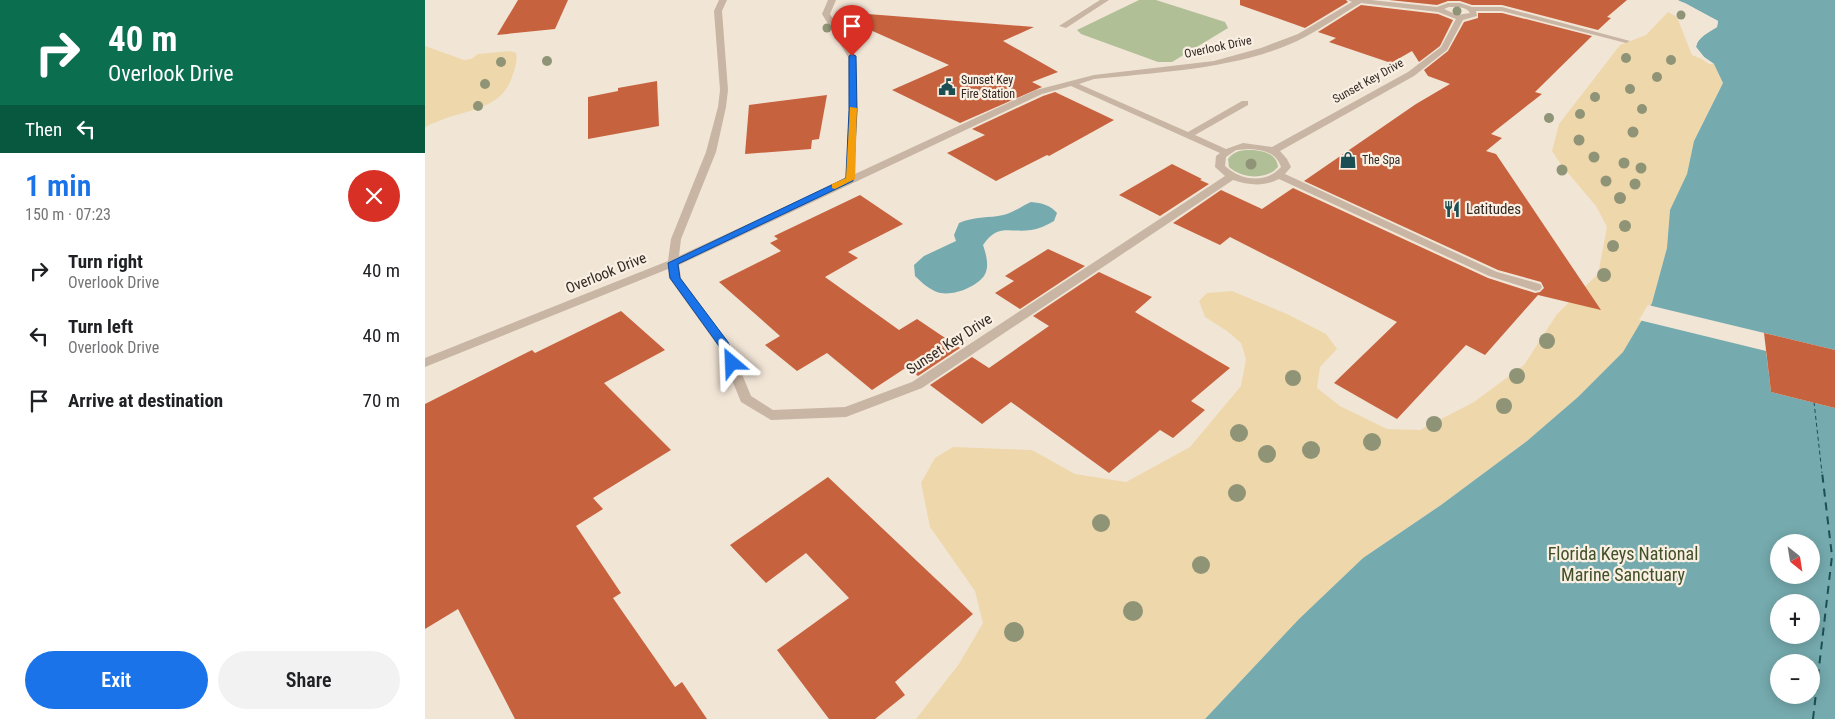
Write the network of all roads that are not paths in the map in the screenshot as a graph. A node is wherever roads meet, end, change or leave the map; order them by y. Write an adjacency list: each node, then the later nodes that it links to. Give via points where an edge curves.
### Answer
1 (723, 0): 18 (lane, Sunset Key Drive, via 718,11 724,90 722,107 711,152 676,239)
2 (832, 0): 17 (lane, via 826,14 852,56)
3 (1105, 0): 8 (lane)
4 (1355, 1): 6 (lane); 10 (lane, Overlook Drive, via 1301,36 1264,50 1214,63 1094,77)
5 (1471, 9): 6 (lane, via 1448,5); 7 (lane, via 1474,14); 9 (lane, via 1502,9)
6 (1440, 10): 7 (lane)
7 (1460, 18): 13 (lane, Sunset Key Drive, via 1444,48 1411,74)
8 (1063, 26)
9 (1626, 41)
10 (1071, 83): 12 (lane); 17 (lane, Overlook Drive, via 1039,92)
11 (1245, 103): 12 (lane)
12 (1188, 135): 14 (lane)
13 (1273, 151): 14 (lane, via 1243,146); 15 (lane, via 1285,162 1286,167)
14 (1226, 152): 16 (lane, via 1221,156 1220,167)
15 (1279, 175): 16 (lane, via 1263,181); 19 (lane, via 1493,274)
16 (1232, 176): 18 (lane, Sunset Key Drive, via 917,385 846,412 771,415 746,399 724,345 675,278)
17 (850, 179): 18 (lane, Overlook Drive)
18 (673, 263): 20 (lane, Overlook Drive)
19 (1536, 287)
20 (425, 363)

